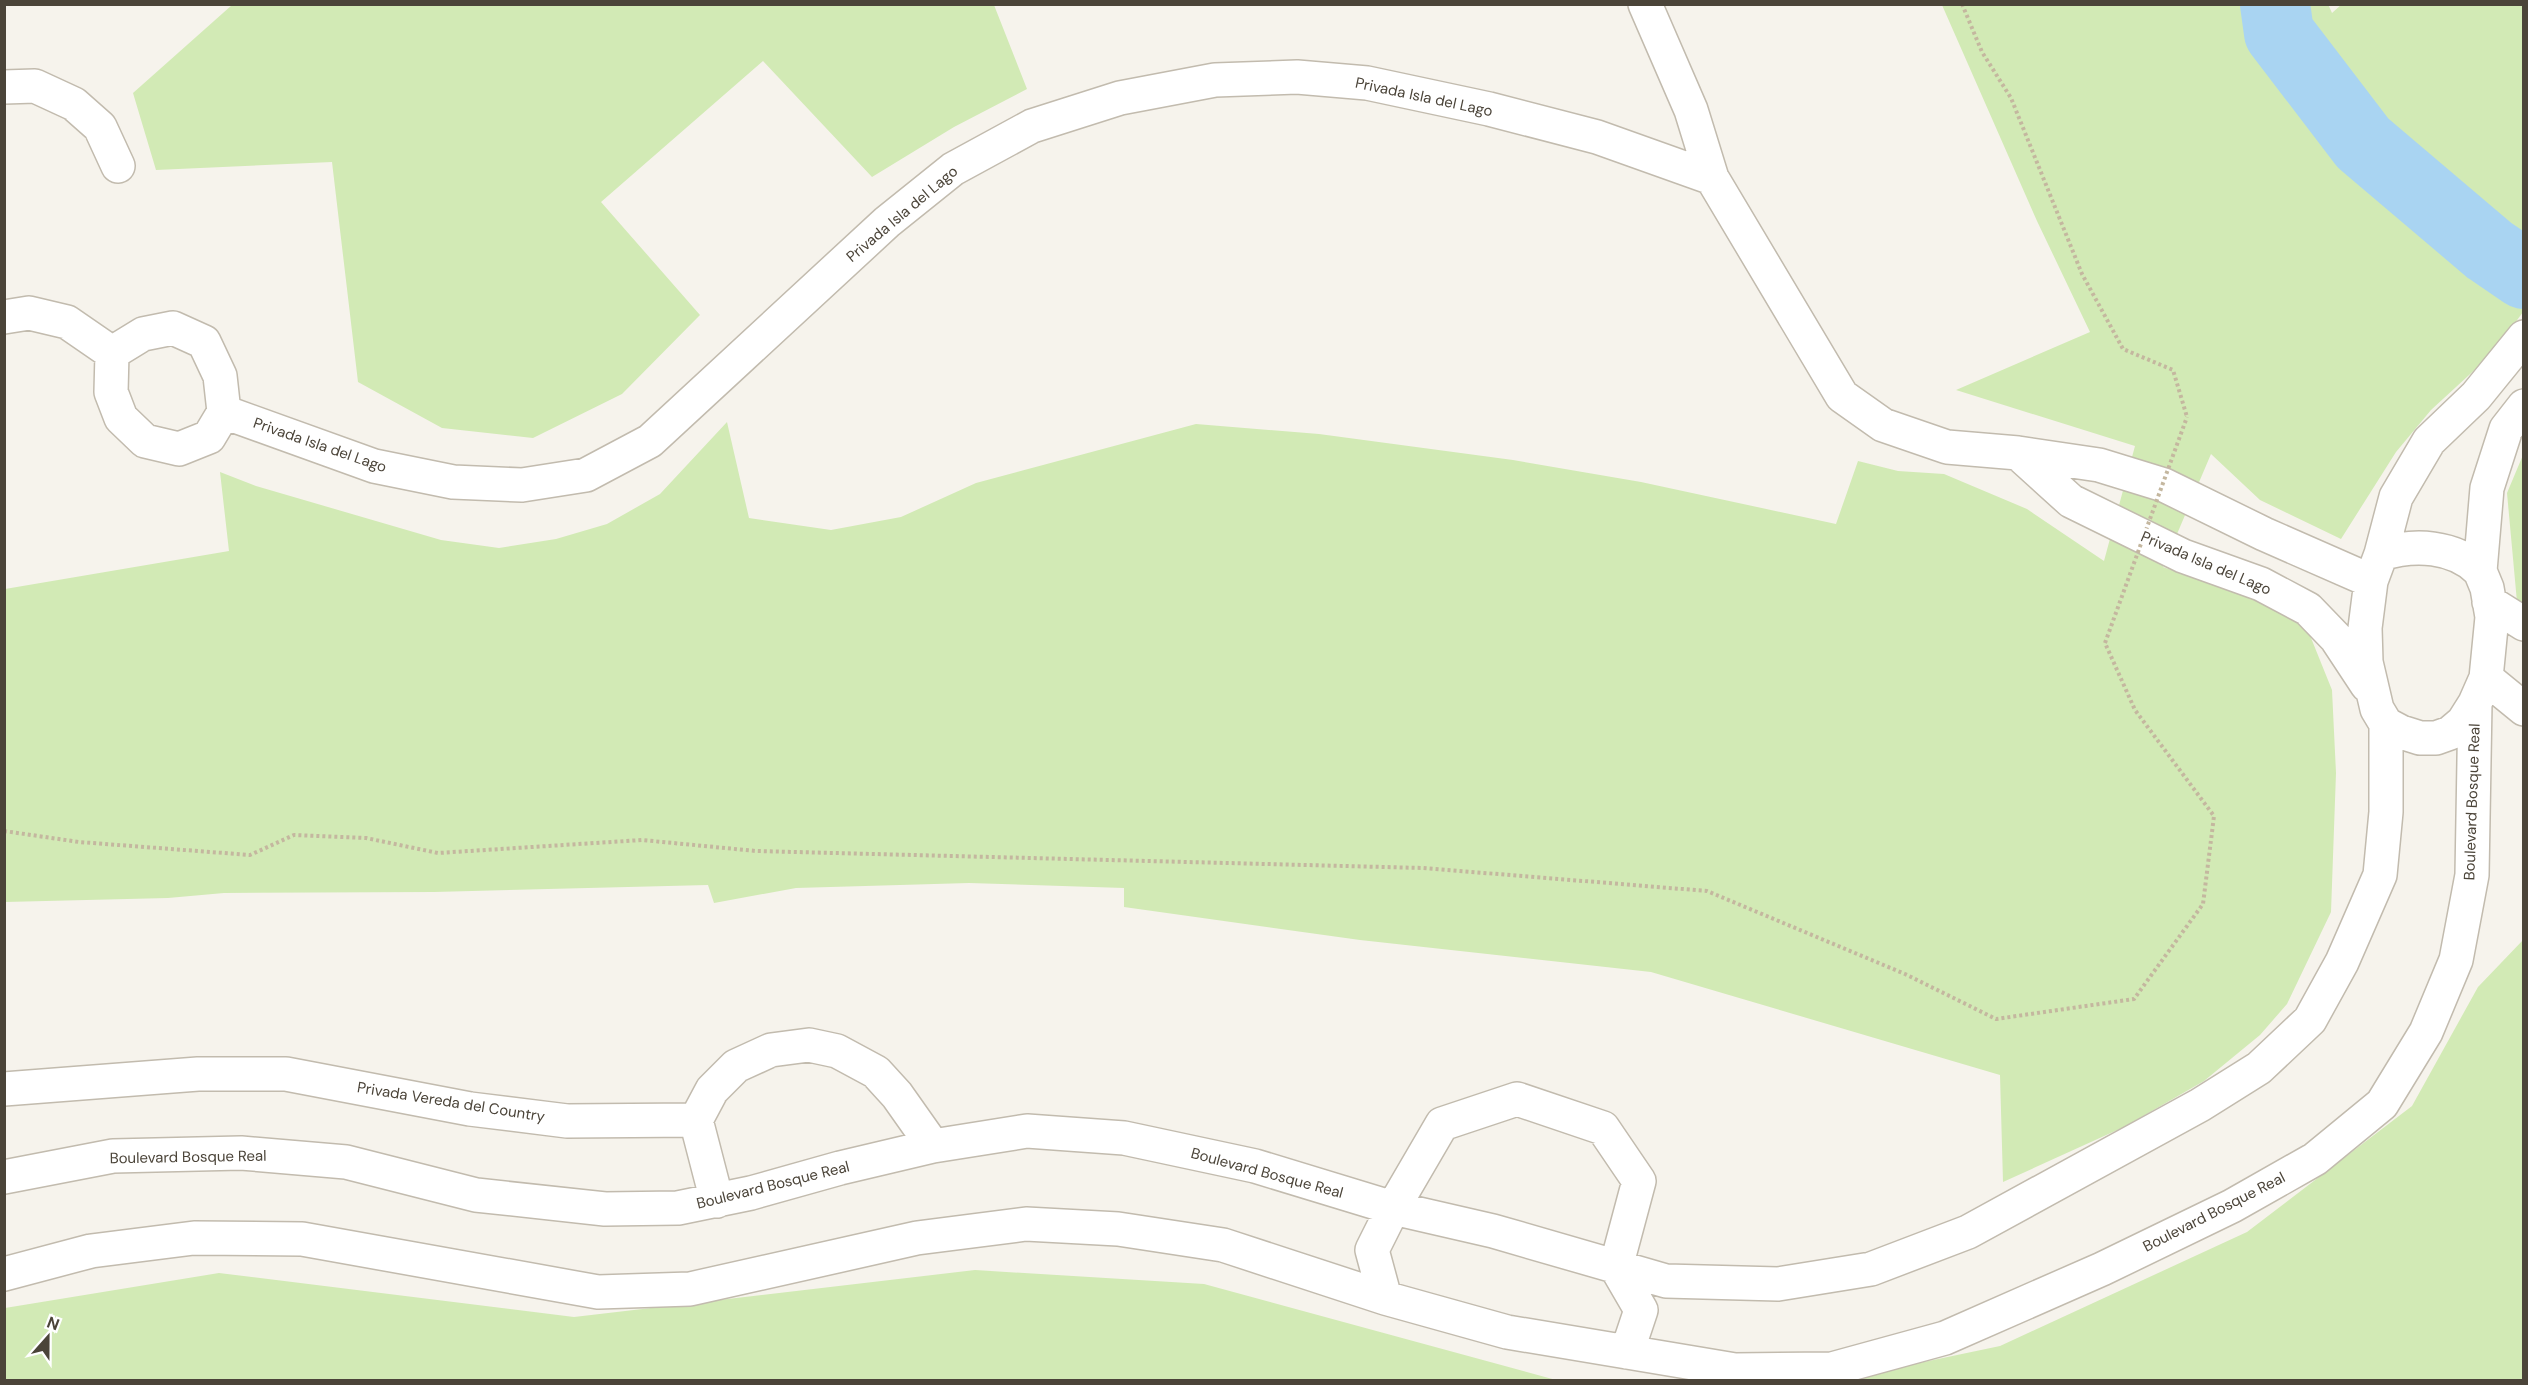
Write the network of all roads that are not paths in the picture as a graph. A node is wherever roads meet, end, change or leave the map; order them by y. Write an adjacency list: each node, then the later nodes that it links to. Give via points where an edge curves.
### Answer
1 (1644, 4): 4 (street, via 1692,110)
2 (4, 87): 3 (street, via 35,86 75,104 100,127)
3 (118, 166)
4 (1712, 178): 8 (street, Privada Isla del Lago, via 1597,137 1367,83 1297,77 1215,80 1120,98 1032,126 953,169 887,222 650,441 586,475 522,485 453,482 374,466); 10 (street, via 1842,396 1883,426 1947,447)
5 (4, 317): 7 (street, via 29,313 67,322)
6 (2523, 337): 11 (street, via 2476,396 2429,441 2396,497)
7 (112, 353): 8 (street, via 143,334 173,328 204,342 220,376); 8 (street, via 111,392 121,418 145,441 179,449 209,436)
8 (224, 412)
9 (2515, 418): 12 (street, via 2487,488)
10 (2018, 453): 11 (street, via 2099,465 2164,485 2265,534); 16 (street, Privada Isla del Lago, via 2071,501 2183,556 2261,584 2308,609 2336,638)
11 (2376, 567): 12 (street, via 2425,546 2470,561); 16 (street, via 2366,628 2366,662)
12 (2480, 571): 13 (street)
13 (2489, 602): 14 (street); 15 (street, via 2492,617)
14 (2523, 624)
15 (2480, 690): 16 (street, via 2463,722 2436,738 2402,732); 17 (street); 27 (street, Boulevard Bosque Real, via 2472,875 2456,960 2426,1032 2382,1104 2315,1159 2232,1206 1945,1338 1832,1369 1735,1370)
16 (2379, 709): 24 (street, Boulevard Bosque Real, via 2386,812 2380,876 2342,962 2310,1020 2259,1068 2200,1105 1968,1232 1871,1269 1778,1284 1666,1281)
17 (2523, 709)
18 (4, 1089): 19 (street, Privada Vereda del Country, via 198,1074 286,1074 470,1109 567,1121)
19 (696, 1120): 20 (street, via 712,1090 736,1066 771,1050 809,1045 837,1051 876,1072); 22 (street)
20 (933, 1146): 22 (street, Boulevard Bosque Real); 23 (street, Boulevard Bosque Real, via 1027,1131 1124,1138 1255,1166)
21 (4, 1177): 22 (street, Boulevard Bosque Real, via 112,1156 241,1153 346,1162 476,1195 605,1209 678,1208)
22 (717, 1200)
23 (1393, 1208): 24 (street, Boulevard Bosque Real, via 1493,1231); 24 (street, via 1442,1124 1517,1099 1603,1128 1639,1181); 26 (street, via 1372,1250)
24 (1616, 1267): 27 (street, via 1641,1310)
25 (4, 1274): 26 (street, Boulevard Bosque Real, via 91,1251 194,1238 303,1239 598,1292 690,1289 917,1238 1026,1224 1118,1229 1223,1245)
26 (1385, 1298): 27 (street, Boulevard Bosque Real, via 1507,1332)
27 (1627, 1352)

